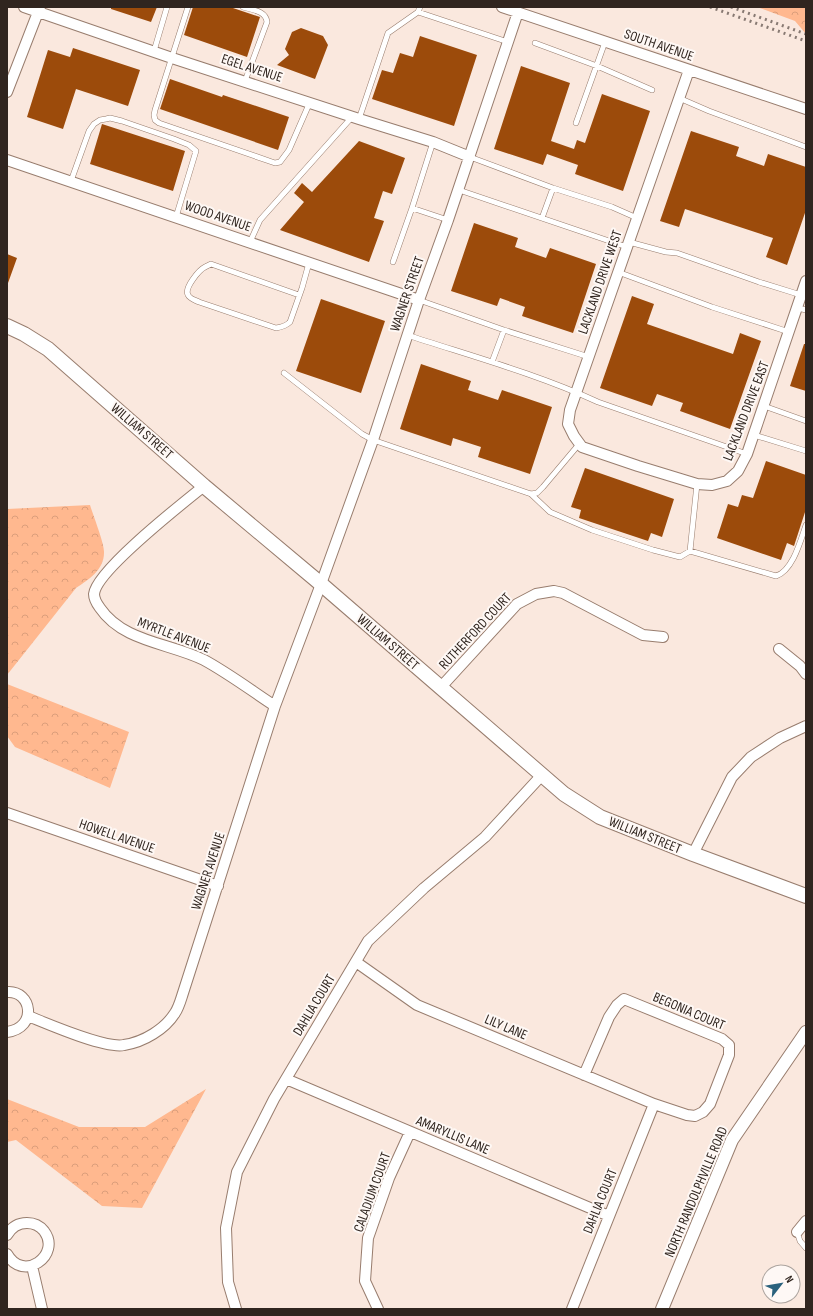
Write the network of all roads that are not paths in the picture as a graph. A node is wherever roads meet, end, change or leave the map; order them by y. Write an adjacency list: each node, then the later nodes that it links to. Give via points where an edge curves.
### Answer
1 (24, 7): 6 (street, EGEL AVENUE)
2 (167, 7): 12 (lane)
3 (188, 7): 13 (lane)
4 (243, 7): 16 (lane, via 264,14 267,22)
5 (502, 7): 8 (street, SOUTH AVENUE)
6 (39, 9): 12 (street, EGEL AVENUE); 18 (street)
7 (419, 10): 9 (lane); 22 (lane, via 388,33)
8 (518, 12): 9 (street, WAGNER STREET); 10 (street, SOUTH AVENUE)
9 (508, 42): 26 (street, WAGNER STREET)
10 (605, 42): 14 (lane); 15 (street, SOUTH AVENUE)
11 (535, 43): 14 (lane)
12 (154, 51): 13 (street, EGEL AVENUE)
13 (172, 58): 16 (street, EGEL AVENUE); 20 (lane, via 155,110 155,120 268,161 280,162 285,157)
14 (597, 66): 17 (lane); 23 (lane)
15 (689, 70): 19 (street, LACKLAND DRIVE WEST); 21 (street, SOUTH AVENUE)
16 (245, 81): 20 (street, EGEL AVENUE)
17 (652, 90)
18 (7, 92)
19 (680, 98): 25 (lane); 34 (street, LACKLAND DRIVE WEST)
20 (310, 102): 22 (street, EGEL AVENUE)
21 (806, 109)
22 (355, 118): 24 (street, EGEL AVENUE); 36 (lane, via 260,220)
23 (576, 123)
24 (433, 142): 26 (street, EGEL AVENUE); 31 (lane)
25 (806, 147)
26 (470, 158): 29 (lane); 30 (street, WAGNER STREET)
27 (7, 160): 28 (street, WOOD AVENUE)
28 (71, 181): 32 (street, WOOD AVENUE); 32 (lane, via 89,131 94,124 110,118 122,121 189,145 196,151)
29 (553, 188): 33 (lane); 34 (lane)
30 (459, 190): 33 (lane); 35 (street, WAGNER STREET)
31 (412, 208): 35 (lane); 38 (lane)
32 (176, 217): 36 (street, WOOD AVENUE)
33 (542, 218): 37 (lane)
34 (637, 218): 37 (street, LACKLAND DRIVE WEST)
35 (448, 220): 44 (street, WAGNER STREET)
36 (250, 242): 39 (street, WOOD AVENUE)
37 (628, 244): 40 (street, LACKLAND DRIVE WEST); 43 (lane, via 677,253)
38 (393, 262)
39 (308, 263): 42 (lane); 44 (street, WOOD AVENUE)
40 (618, 272): 48 (lane); 50 (street, LACKLAND DRIVE WEST)
41 (806, 281): 43 (street, LACKLAND DRIVE EAST)
42 (299, 295): 42 (lane, via 212,264 204,267 190,282 187,292 191,299 276,328 287,326 290,322)
43 (801, 295): 45 (street, LACKLAND DRIVE EAST)
44 (419, 300): 47 (lane); 49 (street, WAGNER STREET)
45 (802, 309): 48 (street, LACKLAND DRIVE EAST)
46 (7, 326): 63 (main road, WILLIAM STREET, via 48,349)
47 (504, 330): 50 (lane); 51 (lane)
48 (789, 332): 54 (street, LACKLAND DRIVE EAST)
49 (407, 336): 51 (lane); 57 (street, WAGNER STREET)
50 (589, 357): 53 (street, LACKLAND DRIVE WEST)
51 (492, 362): 53 (lane)
52 (284, 373): 57 (lane)
53 (576, 392): 58 (street, LACKLAND DRIVE WEST, via 568,424); 60 (lane)
54 (764, 406): 55 (lane); 56 (street, LACKLAND DRIVE EAST)
55 (806, 422)
56 (754, 435): 59 (lane); 60 (street, LACKLAND DRIVE EAST)
57 (373, 440): 64 (lane); 67 (street, WAGNER STREET)
58 (580, 443): 61 (street, LACKLAND DRIVE WEST, via 582,447); 64 (lane, via 543,487)
59 (806, 451)
60 (748, 454): 62 (street, LACKLAND DRIVE EAST, via 738,471 727,481 712,485)
61 (638, 466): 62 (street, LACKLAND DRIVE EAST)
62 (697, 484): 66 (lane)
63 (204, 486): 67 (main road, WILLIAM STREET); 72 (street, MYRTLE AVENUE, via 121,557 104,576 94,594 105,616 123,630 205,661)
64 (532, 494): 66 (lane, via 550,512 592,530 680,557)
65 (806, 525): 66 (lane, via 797,551 787,569 776,576)
66 (690, 551)
67 (321, 584): 71 (main road, WILLIAM STREET); 72 (street, WAGNER AVENUE)
68 (663, 637): 71 (street, RUTHERFORD COURT, via 643,635 563,593 554,591 536,594 517,604)
69 (780, 649): 70 (street)
70 (806, 674)
71 (441, 687): 74 (main road, WILLIAM STREET)
72 (275, 706): 77 (street, WAGNER AVENUE)
73 (806, 726): 76 (street, via 780,738 751,757 732,778)
74 (542, 775): 76 (main road, WILLIAM STREET, via 564,794 600,817); 79 (street, DAHLIA COURT, via 485,837 424,888 368,941)
75 (7, 813): 77 (street, HOWELL AVENUE)
76 (693, 854): 78 (main road, WILLIAM STREET)
77 (218, 886): 81 (street, WAGNER AVENUE, via 183,993 175,1012 162,1028 142,1040 124,1046 112,1045)
78 (806, 896)
79 (356, 962): 84 (street, LILY LANE, via 417,1005); 85 (street, DAHLIA COURT)
80 (7, 992): 81 (street, via 23,998)
81 (28, 1016): 82 (street, via 18,1029)
82 (7, 1032)
83 (806, 1032): 99 (street, NORTH RANDOLPHVILLE ROAD, via 732,1140)
84 (584, 1075): 86 (street, LILY LANE); 86 (street, BEGONIA COURT, via 609,1016 616,1005 624,999 722,1038 729,1045 729,1055 710,1104 703,1112 696,1116 688,1115)
85 (286, 1079): 87 (street, AMARYLLIS LANE); 96 (street, DAHLIA COURT, via 237,1172 226,1228 228,1282)
86 (654, 1104): 88 (street, DAHLIA COURT)
87 (410, 1132): 88 (street, AMARYLLIS LANE); 97 (street, CALADIUM COURT, via 389,1178 368,1238 365,1281)
88 (610, 1216): 98 (street, DAHLIA COURT)
89 (806, 1221): 90 (street)
90 (797, 1232): 92 (lane)
91 (7, 1235): 94 (street, via 13,1227 22,1223 35,1225 45,1233 47,1251 43,1259)
92 (806, 1248)
93 (7, 1254): 94 (street, via 18,1265)
94 (32, 1266): 95 (street)
95 (42, 1309)
96 (236, 1309)
97 (378, 1309)
98 (572, 1309)
99 (662, 1309)

